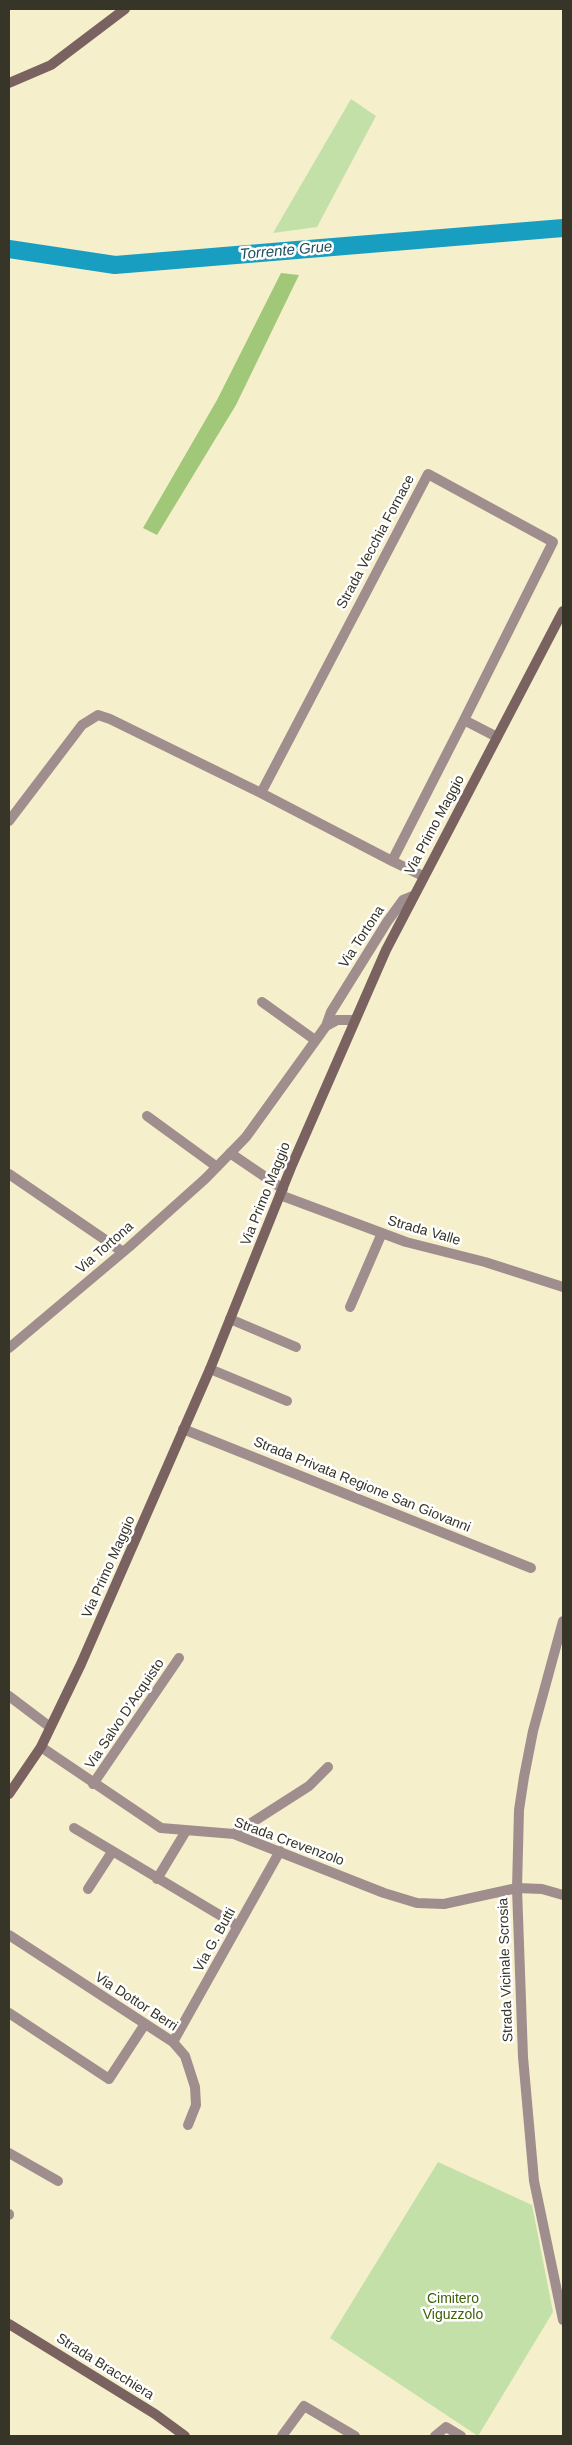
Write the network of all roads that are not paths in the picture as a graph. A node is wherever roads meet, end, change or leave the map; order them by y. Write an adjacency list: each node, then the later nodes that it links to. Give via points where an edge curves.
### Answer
1 (125, 9): 2 (main road, via 51,65)
2 (9, 83)
3 (563, 611): 5 (main road, Via Primo Maggio)
4 (464, 720): 5 (street); 6 (street, Strada Vecchia Fornace, via 553,542 428,474); 8 (street, Strada Vecchia Fornace)
5 (497, 736): 9 (main road, Via Primo Maggio)
6 (261, 793): 7 (street, via 98,715 82,725); 8 (street)
7 (9, 821)
8 (392, 861): 9 (street)
9 (423, 876): 10 (main road, Via Primo Maggio)
10 (413, 896): 12 (main road, Via Primo Maggio); 13 (street, Via Tortona, via 403,900 387,922 331,1012)
11 (262, 1002): 14 (street)
12 (354, 1020): 13 (street, via 337,1020); 19 (main road, Via Primo Maggio)
13 (326, 1026): 14 (street, Via Tortona)
14 (315, 1040): 16 (street, Via Tortona, via 246,1137)
15 (146, 1116): 17 (street)
16 (230, 1153): 17 (street, Via Tortona); 19 (street, Strada Valle)
17 (217, 1167): 21 (street, Via Tortona)
18 (9, 1174): 21 (street)
19 (282, 1192): 20 (street, Strada Valle); 24 (main road, Via Primo Maggio)
20 (382, 1233): 22 (street, Strada Valle); 23 (street)
21 (122, 1252): 26 (street, Via Tortona)
22 (563, 1287)
23 (350, 1307)
24 (230, 1319): 25 (street); 27 (main road, Via Primo Maggio)
25 (296, 1347)
26 (9, 1348)
27 (210, 1369): 28 (street); 29 (main road, Via Primo Maggio)
28 (287, 1401)
29 (183, 1429): 30 (street, Strada Privata Regione San Giovanni); 34 (main road, Via Primo Maggio, via 85,1655)
30 (531, 1568)
31 (563, 1621): 45 (street, Strada Vicinale Scrosia, via 524,1777 519,1810)
32 (179, 1658): 37 (street, Via Salvo D'Acquisto)
33 (9, 1696): 34 (street)
34 (50, 1727): 35 (main road, Via Primo Maggio)
35 (41, 1747): 37 (street, Strada Crevenzolo); 38 (main road, Via Primo Maggio)
36 (328, 1767): 41 (street, via 309,1786)
37 (93, 1784): 40 (street, Strada Crevenzolo, via 160,1828)
38 (9, 1794)
39 (74, 1828): 43 (street)
40 (186, 1831): 41 (street, Strada Crevenzolo); 44 (street)
41 (234, 1834): 42 (street, Strada Crevenzolo)
42 (280, 1851): 45 (street, Strada Crevenzolo, via 384,1893 418,1903 444,1904); 48 (street, Via G. Butti)
43 (112, 1852): 44 (street); 46 (street)
44 (157, 1879): 48 (street)
45 (517, 1888): 47 (street, Strada Crevenzolo, via 542,1889); 56 (street, Strada Vicinale Scrosia, via 523,2056 534,2181)
46 (88, 1889)
47 (563, 1895)
48 (238, 1926): 52 (street, Via G. Butti)
49 (9, 1935): 51 (street, Via Dottor Berri)
50 (9, 2013): 51 (street, via 108,2080)
51 (145, 2024): 52 (street, Via Dottor Berri)
52 (173, 2042): 53 (street, Via Dottor Berri, via 185,2056 196,2087 196,2105)
53 (188, 2125)
54 (9, 2153): 55 (street)
55 (58, 2181)
56 (563, 2320)
57 (9, 2324): 58 (main road, Strada Bracchiera)
58 (185, 2436)
59 (282, 2436): 60 (street, via 304,2406)
60 (355, 2436)
61 (435, 2436): 62 (street, via 446,2427)
62 (461, 2436)

